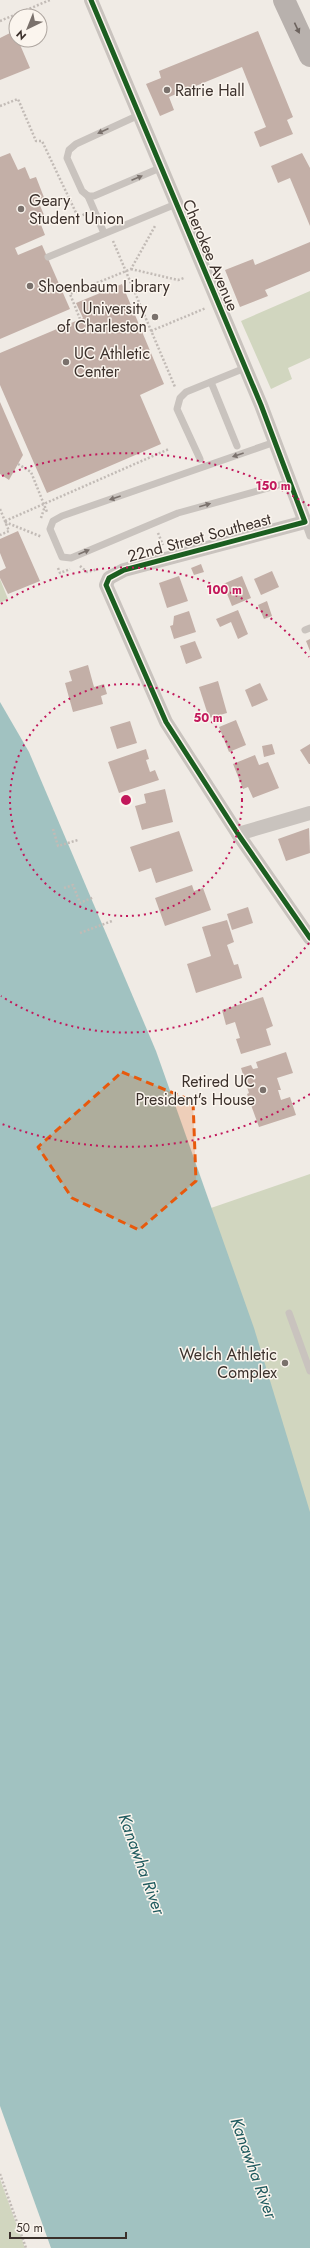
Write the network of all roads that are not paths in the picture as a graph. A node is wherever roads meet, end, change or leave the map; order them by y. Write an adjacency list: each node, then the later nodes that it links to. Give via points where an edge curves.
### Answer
1 (91, 0): 4 (street, Cherokee Avenue)
2 (284, 0): 3 (main road, one-way to 3)
3 (310, 56)
4 (139, 116): 5 (street, Cherokee Avenue); 6 (lane, one-way to 6, via 76,144 69,150 67,158 82,191)
5 (160, 168): 6 (lane, one-way to 5, via 94,196); 7 (street, Cherokee Avenue)
6 (88, 196): 8 (lane)
7 (176, 204): 8 (lane); 10 (street, Cherokee Avenue)
8 (104, 233): 9 (lane)
9 (48, 257)
10 (245, 368): 11 (lane); 12 (street, Cherokee Avenue)
11 (211, 382): 13 (lane); 14 (lane, via 186,392 177,404)
12 (275, 442): 15 (street, Cherokee Avenue); 15 (lane, one-way to 15, via 62,516 53,521 50,529 62,558 71,558 178,513)
13 (237, 446)
14 (200, 459)
15 (290, 482): 16 (street, Cherokee Avenue)
16 (308, 521): 17 (lane); 19 (street, 22nd Street Southeast, via 124,570 109,578 106,585 166,722)
17 (310, 536)
18 (310, 813): 19 (street)
19 (238, 834): 20 (street)
20 (309, 934)
21 (289, 1314): 22 (lane)
22 (310, 1371)

